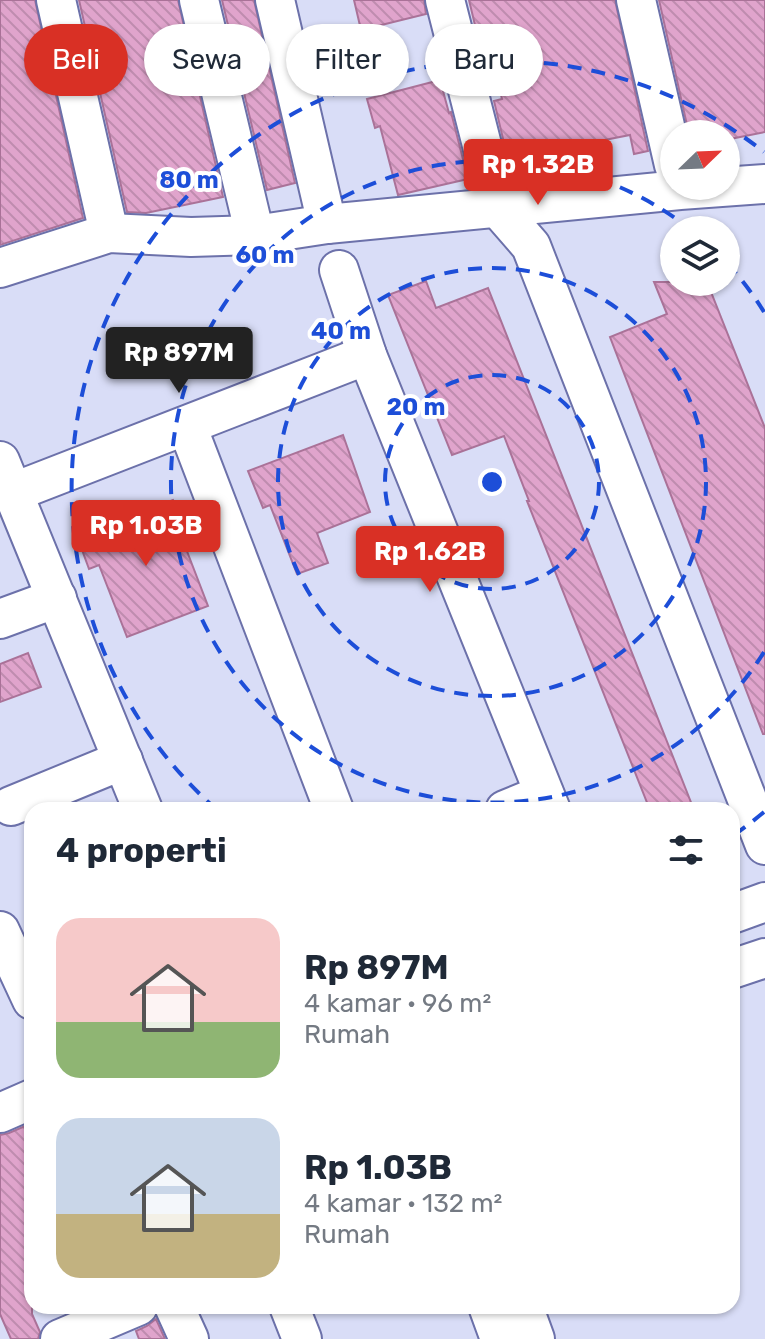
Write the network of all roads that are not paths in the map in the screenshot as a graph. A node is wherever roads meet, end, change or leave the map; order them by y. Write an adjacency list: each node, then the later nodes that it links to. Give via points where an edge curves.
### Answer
1 (56, 0): 12 (street)
2 (199, 0): 13 (street)
3 (275, 0): 11 (street)
4 (445, 0): 10 (street)
5 (636, 0): 6 (street)
6 (664, 120)
7 (660, 183): 10 (street)
8 (740, 183): 9 (street)
9 (765, 184)
10 (498, 208): 11 (street); 26 (street, via 531,246)
11 (327, 224): 13 (street)
12 (109, 233): 13 (street); 14 (street)
13 (255, 235)
14 (0, 268)
15 (339, 270): 16 (street)
16 (367, 355): 17 (street); 24 (street)
17 (187, 426): 18 (street); 23 (street)
18 (7, 476): 19 (street)
19 (57, 598): 20 (street); 21 (street)
20 (0, 619)
21 (123, 760): 22 (street); 25 (street)
22 (140, 802)
23 (331, 802)
24 (548, 802)
25 (11, 806)
26 (765, 845)
27 (765, 902): 28 (street)
28 (740, 911)
29 (0, 931): 32 (street)
30 (765, 958): 31 (street)
31 (740, 966)
32 (24, 983)
33 (24, 1102): 34 (street)
34 (0, 1113)
35 (119, 1314): 40 (street)
36 (178, 1314): 41 (street)
37 (292, 1314): 42 (street)
38 (491, 1314): 43 (street)
39 (526, 1314): 44 (street)
40 (60, 1339)
41 (189, 1339)
42 (302, 1339)
43 (500, 1339)
44 (535, 1339)

